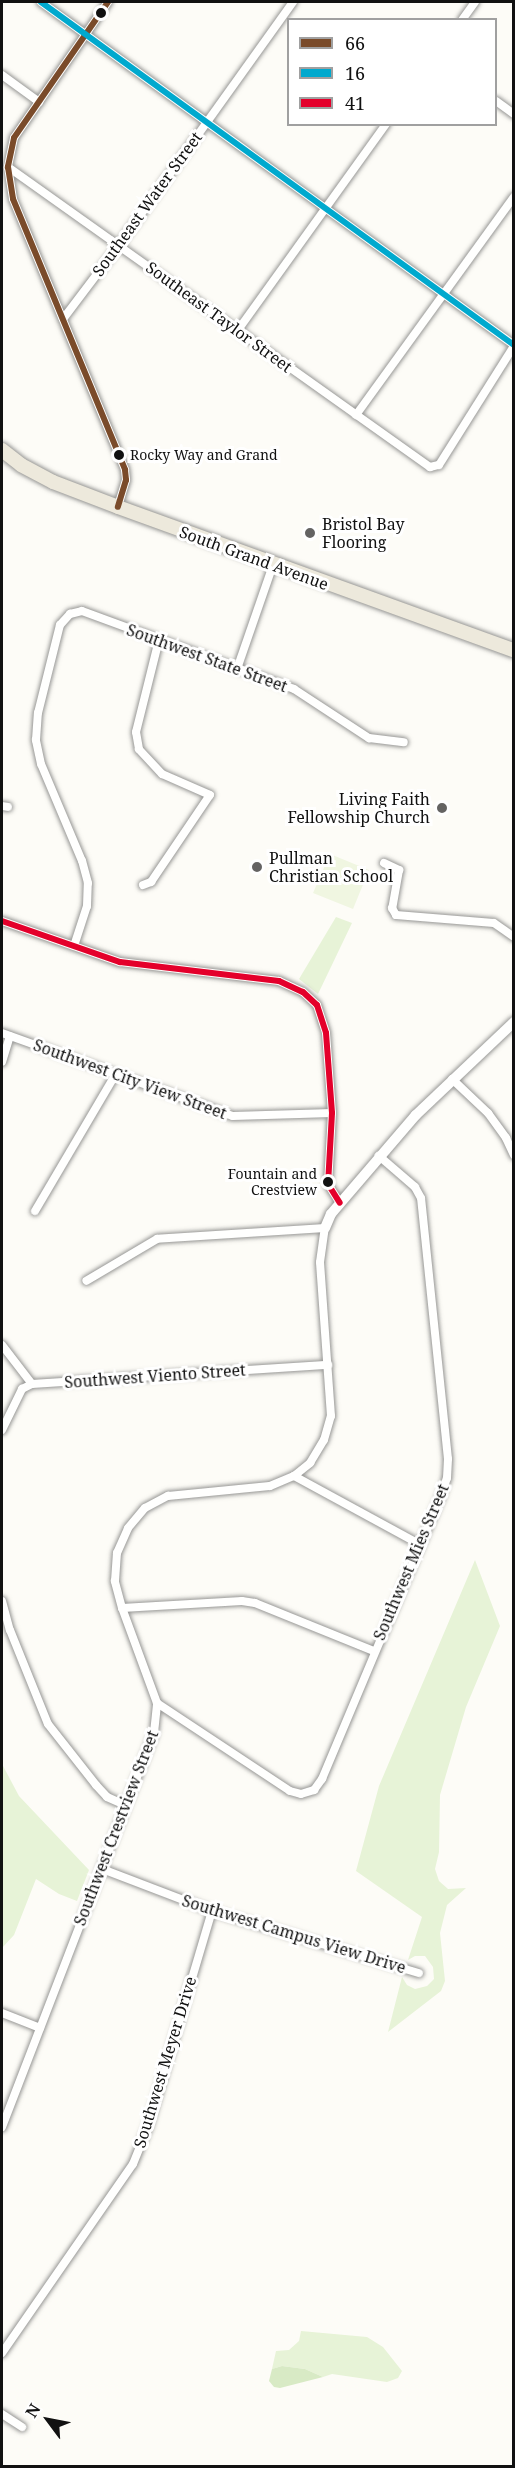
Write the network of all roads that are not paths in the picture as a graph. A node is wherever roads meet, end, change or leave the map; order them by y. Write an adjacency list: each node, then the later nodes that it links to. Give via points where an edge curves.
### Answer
1 (41, 2): 6 (street)
2 (108, 2): 6 (street)
3 (293, 2): 11 (street, Southeast Water Street)
4 (475, 2): 5 (street)
5 (463, 18)
6 (86, 35): 8 (street); 11 (street)
7 (2, 75): 8 (street)
8 (39, 102): 13 (street, via 14,138)
9 (497, 102): 10 (street)
10 (513, 114)
11 (206, 122): 15 (street); 16 (street, Southeast Water Street)
12 (385, 126): 15 (street)
13 (8, 167): 16 (street, Southeast Taylor Street); 18 (street, via 9,184)
14 (513, 197): 17 (street)
15 (326, 208): 17 (street); 19 (street)
16 (119, 245): 18 (street, Southeast Water Street); 19 (street, Southeast Taylor Street)
17 (445, 294): 20 (street); 21 (street)
18 (63, 319): 23 (street, via 125,470)
19 (238, 330): 21 (street, Southeast Taylor Street)
20 (513, 345): 21 (street, Southeast Taylor Street, via 439,465 430,467)
21 (356, 415)
22 (2, 450): 23 (main road, South Grand Avenue, via 53,482)
23 (118, 507): 24 (main road, South Grand Avenue)
24 (273, 565): 26 (main road, South Grand Avenue); 27 (street)
25 (159, 640): 27 (street, Southwest State Street); 30 (street, via 136,732 139,749 162,774 210,795 151,882); 33 (street, Southwest State Street, via 82,611 70,614 60,625 38,713 36,740 41,764 88,883 87,906)
26 (513, 650)
27 (237, 669): 28 (street, Southwest State Street, via 294,689 369,738)
28 (404, 742)
29 (384, 863): 32 (street, via 399,870 392,908 396,915 494,922)
30 (143, 885)
31 (2, 921): 33 (street)
32 (513, 937)
33 (74, 946): 39 (street, via 120,962 279,981 303,992 317,1005 323,1018)
34 (513, 1022): 38 (street, Southwest Crestview Street)
35 (6, 1035): 36 (street); 37 (street, Southwest City View Street)
36 (2, 1062)
37 (115, 1075): 39 (street, Southwest City View Street, via 233,1116); 43 (street)
38 (452, 1078): 40 (street, via 488,1113 506,1137); 41 (street, Southwest Crestview Street)
39 (332, 1113): 42 (street, via 328,1184)
40 (513, 1155)
41 (379, 1156): 42 (street, Southwest Crestview Street); 51 (street, Southwest Mies Street, via 422,1198 447,1478)
42 (340, 1203): 44 (street, Southwest Crestview Street)
43 (35, 1211)
44 (325, 1228): 45 (street, via 157,1239); 47 (street, Southwest Crestview Street, via 320,1262)
45 (86, 1281)
46 (2, 1345): 48 (street)
47 (328, 1365): 48 (street, Southwest Viento Street); 50 (street, Southwest Crestview Street, via 331,1416 324,1440 310,1463)
48 (32, 1384): 49 (street, via 22,1389)
49 (2, 1430)
50 (294, 1476): 51 (street); 53 (street, Southwest Crestview Street, via 270,1486 168,1496 146,1508 128,1528 117,1553 115,1581)
51 (418, 1544): 54 (street, Southwest Mies Street)
52 (2, 1600): 56 (street, via 48,1724 107,1797)
53 (122, 1608): 54 (street, via 242,1600); 55 (street, Southwest Crestview Street)
54 (374, 1651): 55 (street, Southwest Mies Street, via 321,1779 314,1790 301,1794 290,1791)
55 (157, 1703): 56 (street, Southwest Crestview Street, via 154,1733)
56 (125, 1805): 57 (street, Southwest Crestview Street)
57 (102, 1869): 58 (street, Southwest Campus View Drive); 61 (street, Southwest Crestview Street)
58 (212, 1911): 59 (street, Southwest Campus View Drive); 63 (street, Southwest Meyer Drive, via 148,2127 133,2164)
59 (419, 1973)
60 (2, 2013): 61 (street)
61 (39, 2028): 62 (street, Southwest Crestview Street)
62 (2, 2127)
63 (2, 2353)
64 (2, 2414): 65 (street)
65 (22, 2427)

